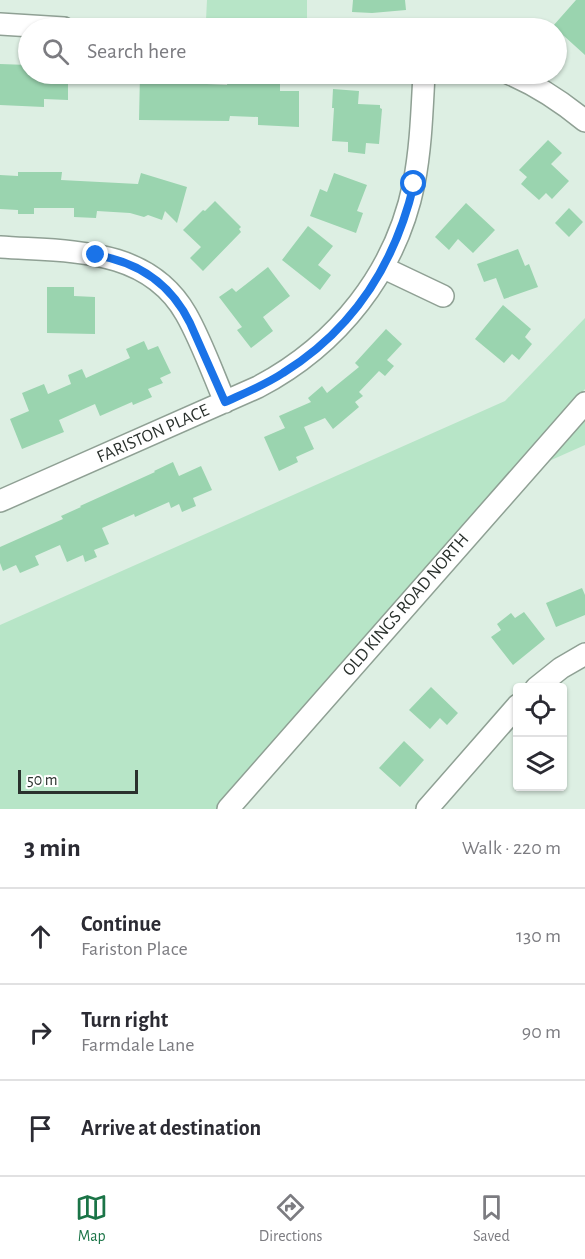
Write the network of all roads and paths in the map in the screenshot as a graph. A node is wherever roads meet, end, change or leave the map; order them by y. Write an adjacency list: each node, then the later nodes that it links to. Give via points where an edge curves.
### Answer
1 (0, 24): 2 (street)
2 (18, 25)
3 (423, 84): 7 (street, FARISTON PLACE, via 414,184 404,221)
4 (532, 84): 5 (street)
5 (585, 121)
6 (0, 247): 9 (street, via 107,257 148,275 186,313)
7 (384, 268): 8 (street); 9 (street, FARISTON PLACE, via 347,319 315,350 276,378)
8 (442, 296)
9 (225, 402): 11 (street, FARISTON PLACE)
10 (585, 403): 15 (street, OLD KINGS ROAD NORTH)
11 (0, 501)
12 (585, 654): 13 (street)
13 (541, 683)
14 (513, 711): 16 (street)
15 (228, 809)
16 (427, 809)

